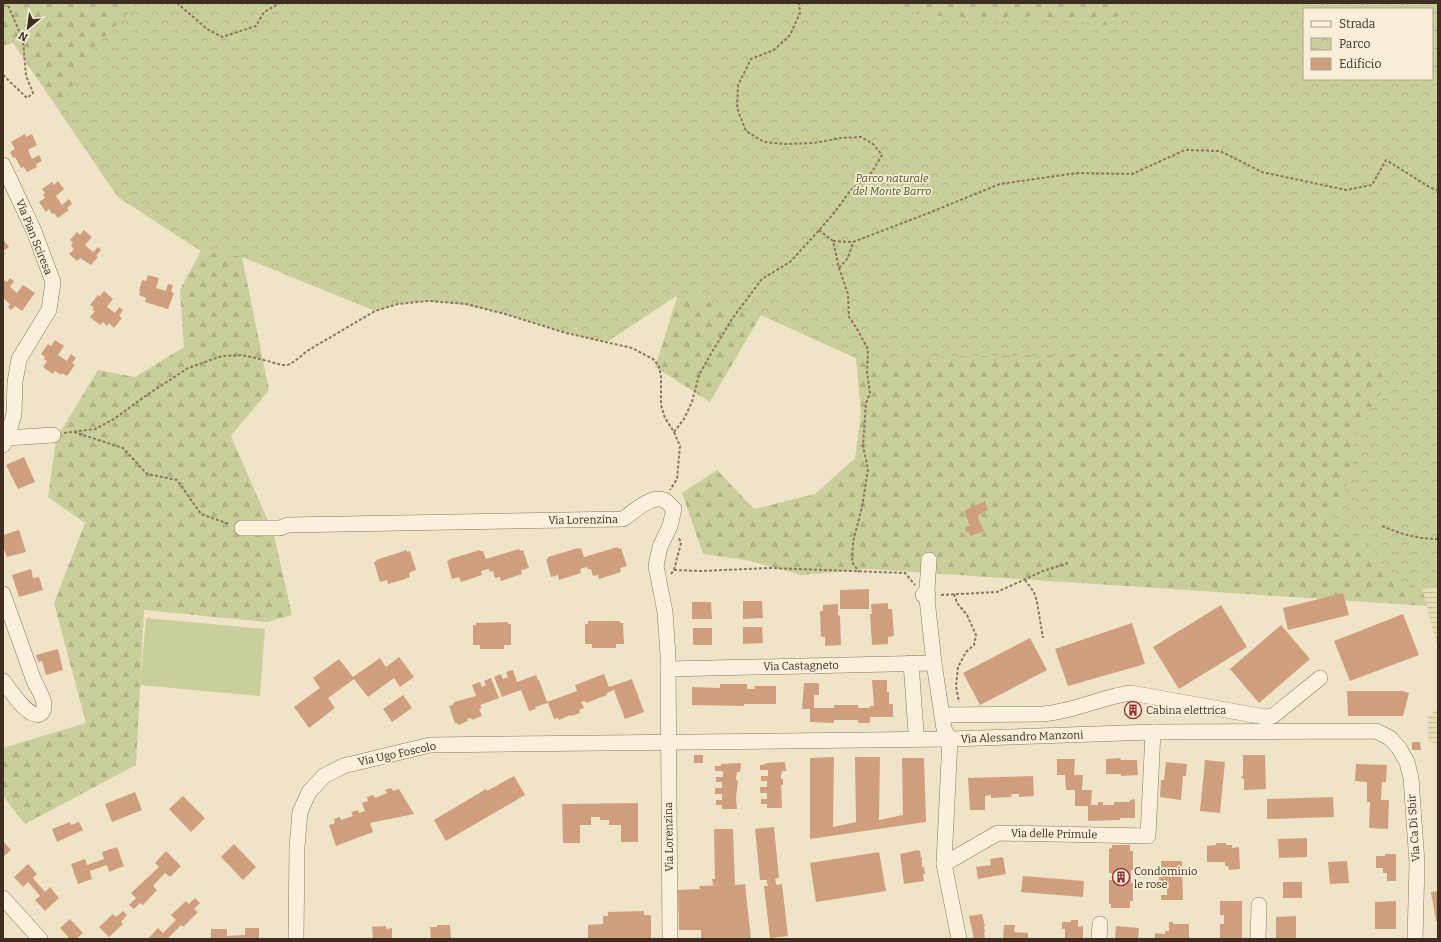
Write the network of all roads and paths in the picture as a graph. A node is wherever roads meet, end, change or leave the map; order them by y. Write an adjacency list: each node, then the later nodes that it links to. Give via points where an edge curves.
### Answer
1 (7, 3): 5 (path, via 23,40 26,76 33,93 27,98)
2 (177, 3): 3 (path, via 207,29 222,37 256,26 264,12)
3 (280, 3)
4 (799, 3): 8 (path, via 800,13 790,35 774,50 751,59 738,85 737,108 746,132 764,142 813,143 861,137 873,144 882,155 872,172 850,191)
5 (3, 75)
6 (3, 165): 15 (street, Via Pian Sciresa, via 34,231 53,282 50,310 19,359 14,414)
7 (1438, 190): 10 (path, via 1386,160 1372,184 1346,190 1262,172 1220,151 1185,150 1132,174 1077,173 1000,184)
8 (819, 230): 9 (path); 13 (path, via 790,262 762,279 732,319 699,375 692,402)
9 (833, 241): 10 (path); 11 (path)
10 (854, 242): 11 (path, via 848,258)
11 (839, 268): 22 (path, via 848,294 848,317 868,349 867,372 870,393 866,403 863,446 868,469 853,542 852,562)
12 (72, 432): 13 (path, via 94,429 114,419 188,368 222,356 240,355 288,365 375,311 398,304 429,301 466,304 566,333 632,348 659,366 662,376 661,405 665,418); 14 (path); 18 (path, via 123,448 146,474 177,480 201,514)
13 (674, 432): 16 (path, via 680,446 677,479)
14 (53, 434): 15 (street)
15 (5, 442)
16 (664, 500): 18 (street, Via Lorenzina, via 654,499 645,503 623,519); 31 (street, Via Lorenzina, via 674,509 656,566 665,612)
17 (1382, 526): 19 (path, via 1402,535)
18 (242, 528)
19 (1438, 539)
20 (929, 560): 27 (street)
21 (1068, 563): 24 (path)
22 (859, 572): 23 (path, via 769,568 674,570); 27 (path, via 905,573)
23 (672, 578)
24 (1025, 580): 26 (path, via 997,592); 28 (path, via 1034,592)
25 (3, 594): 33 (street, via 43,700 43,710 40,714 27,711)
26 (954, 594): 27 (path); 35 (path, via 976,635 974,645 966,652 958,666 956,686)
27 (926, 595): 30 (street)
28 (1043, 638)
29 (911, 663): 30 (street, Via Castagneto); 31 (street, Via Castagneto); 39 (street)
30 (934, 663): 34 (street)
31 (668, 669): 42 (street, Via Lorenzina)
32 (1320, 678): 36 (street)
33 (3, 680)
34 (942, 715): 35 (street); 41 (street, via 944,729)
35 (962, 715): 36 (street, via 1060,713 1117,695 1131,694 1265,717)
36 (1273, 716): 37 (street)
37 (1273, 731): 38 (street, Via Alessandro Manzoni); 40 (street, Via Alessandro Manzoni)
38 (1376, 731): 53 (street, Via Ca Di Sbir, via 1390,738 1399,748 1407,762 1411,778 1417,863)
39 (916, 732)
40 (1153, 732): 41 (street, Via Alessandro Manzoni); 43 (street, Via delle Primule, via 1148,836 998,833)
41 (950, 739): 42 (street, Via Alessandro Manzoni); 43 (street)
42 (668, 742): 48 (street, Via Ugo Foscolo, via 430,745 343,766 324,776 310,792 300,812); 49 (street, Via Lorenzina)
43 (944, 864): 50 (street)
44 (3, 898): 47 (street)
45 (1259, 905): 52 (street)
46 (1100, 924): 51 (street)
47 (40, 939)
48 (296, 939)
49 (670, 939)
50 (959, 939)
51 (1099, 939)
52 (1258, 939)
53 (1415, 939)

